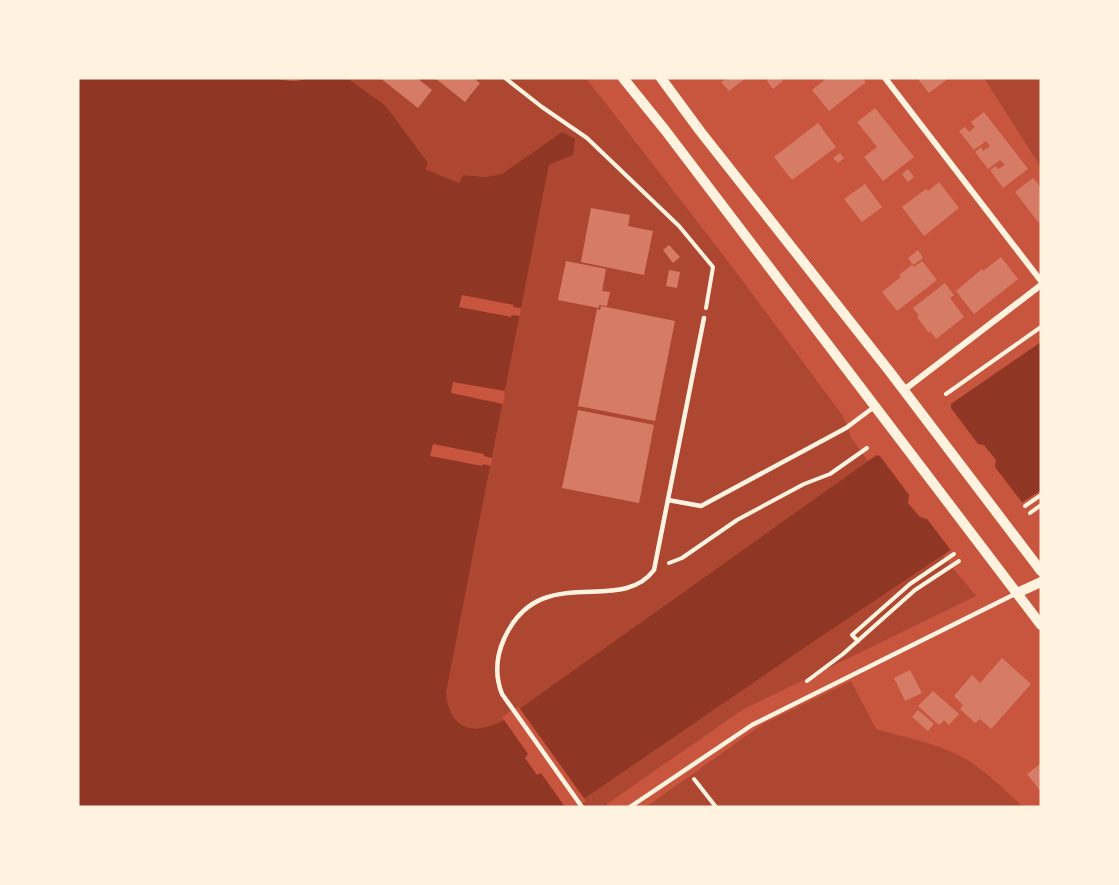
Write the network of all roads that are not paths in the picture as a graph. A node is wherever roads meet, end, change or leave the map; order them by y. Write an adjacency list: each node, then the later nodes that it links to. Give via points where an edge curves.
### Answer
1 (622, 78): 7 (street)
2 (661, 78): 6 (street)
3 (885, 78): 4 (street)
4 (1041, 283): 6 (street)
5 (704, 318): 8 (lane)
6 (904, 390): 9 (street)
7 (875, 406): 8 (lane, via 846,428 701,506); 11 (street)
8 (668, 500): 13 (lane, via 654,570 648,578 630,588 547,597 525,611 508,631 498,656 502,694)
9 (1041, 571)
10 (1041, 582): 11 (street)
11 (1017, 593): 12 (street); 14 (lane, via 752,725)
12 (1041, 625)
13 (582, 807)
14 (630, 807)

